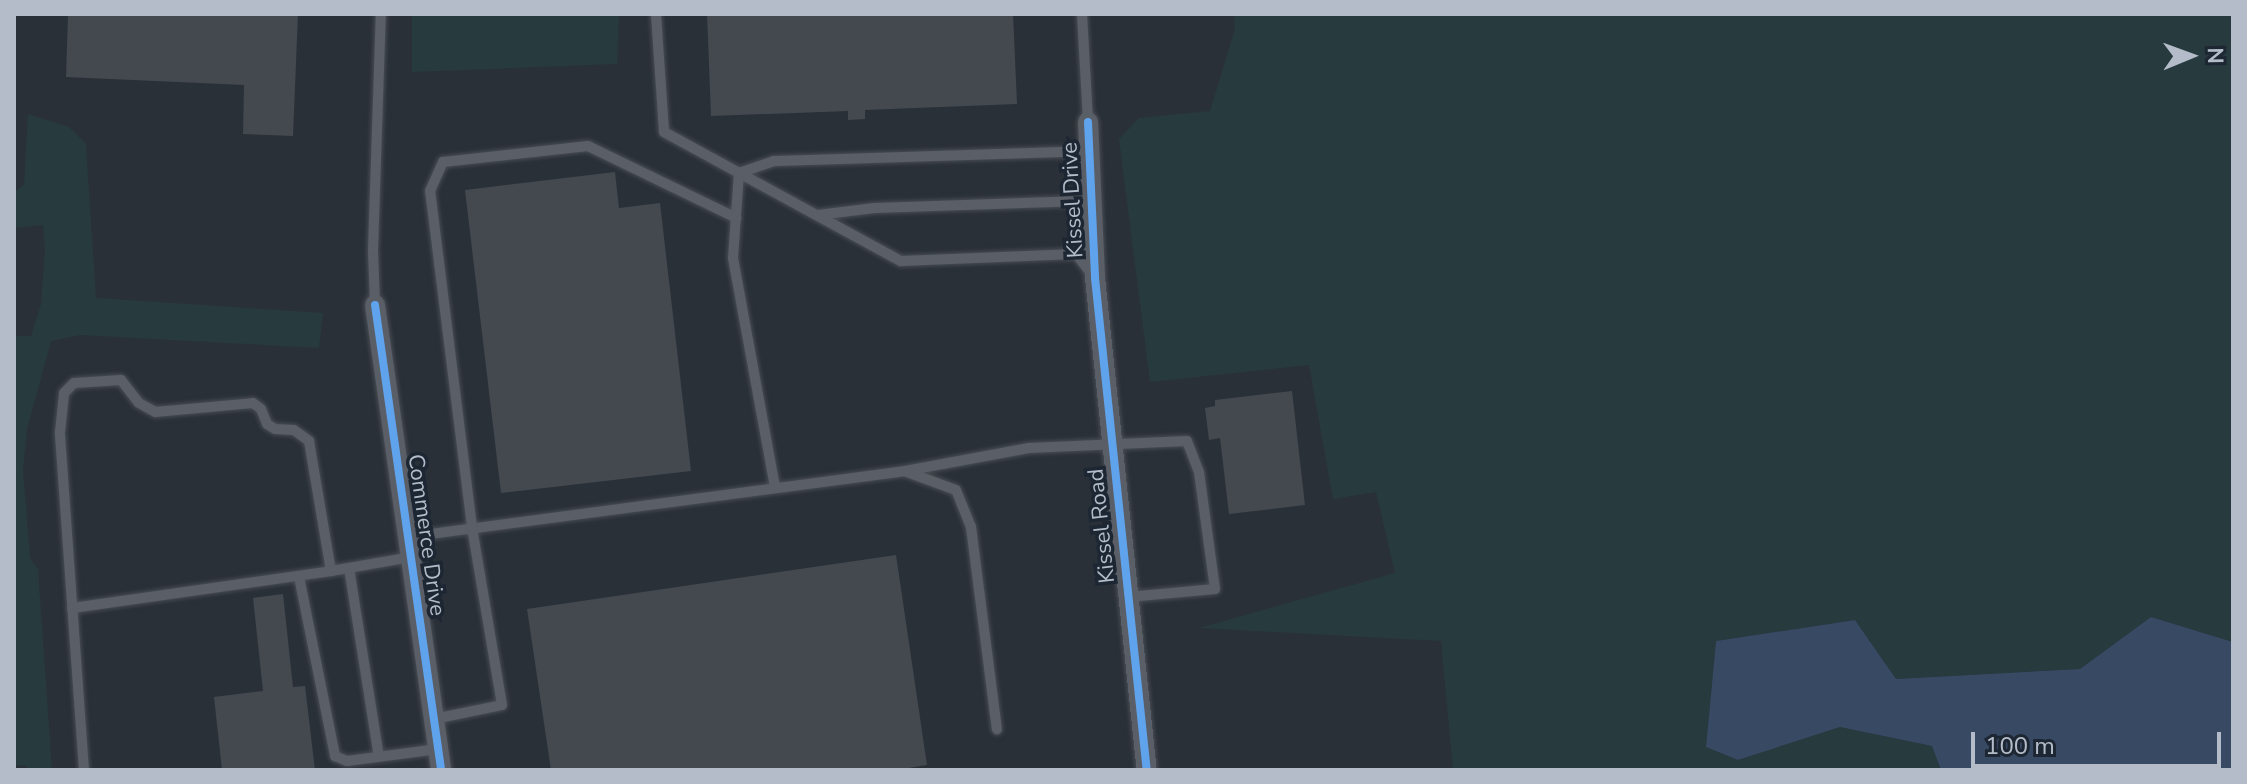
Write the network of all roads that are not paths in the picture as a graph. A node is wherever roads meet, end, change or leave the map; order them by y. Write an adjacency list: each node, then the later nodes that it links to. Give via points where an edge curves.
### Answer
1 (381, 14): 11 (lane)
2 (656, 14): 6 (lane, via 664,132)
3 (1082, 14): 4 (lane)
4 (1088, 122): 5 (street, Kissel Drive)
5 (1089, 151): 6 (lane, via 774,161); 7 (street, Kissel Drive)
6 (739, 173): 8 (lane); 9 (lane)
7 (1090, 201): 8 (lane); 10 (street, Kissel Drive)
8 (816, 215): 10 (lane, via 901,261 1076,254)
9 (736, 218): 14 (lane, via 733,258); 15 (lane, via 588,146 443,162 430,191)
10 (1095, 278): 12 (street, Kissel Road)
11 (375, 305): 16 (street, Commerce Drive)
12 (1112, 442): 13 (lane, via 1014,450); 20 (street, Kissel Road); 20 (lane, via 1187,441 1199,472 1215,589)
13 (905, 471): 14 (lane); 23 (lane, via 956,490 971,527)
14 (775, 487): 15 (lane)
15 (472, 527): 16 (lane); 22 (lane, via 502,705)
16 (410, 547): 17 (lane); 22 (street, Commerce Drive)
17 (349, 568): 18 (lane); 25 (lane)
18 (331, 571): 19 (lane); 21 (lane, via 312,453 302,434 275,429 253,403 155,412 139,403 121,380 74,383 64,393 60,432)
19 (299, 577): 21 (lane); 25 (lane, via 331,750 341,761)
20 (1128, 597): 28 (street, Kissel Road)
21 (72, 608): 26 (lane)
22 (434, 719): 24 (street, Commerce Drive)
23 (997, 729)
24 (438, 749): 25 (lane); 27 (street, Commerce Drive)
25 (379, 757)
26 (84, 770)
27 (441, 770)
28 (1147, 770)

